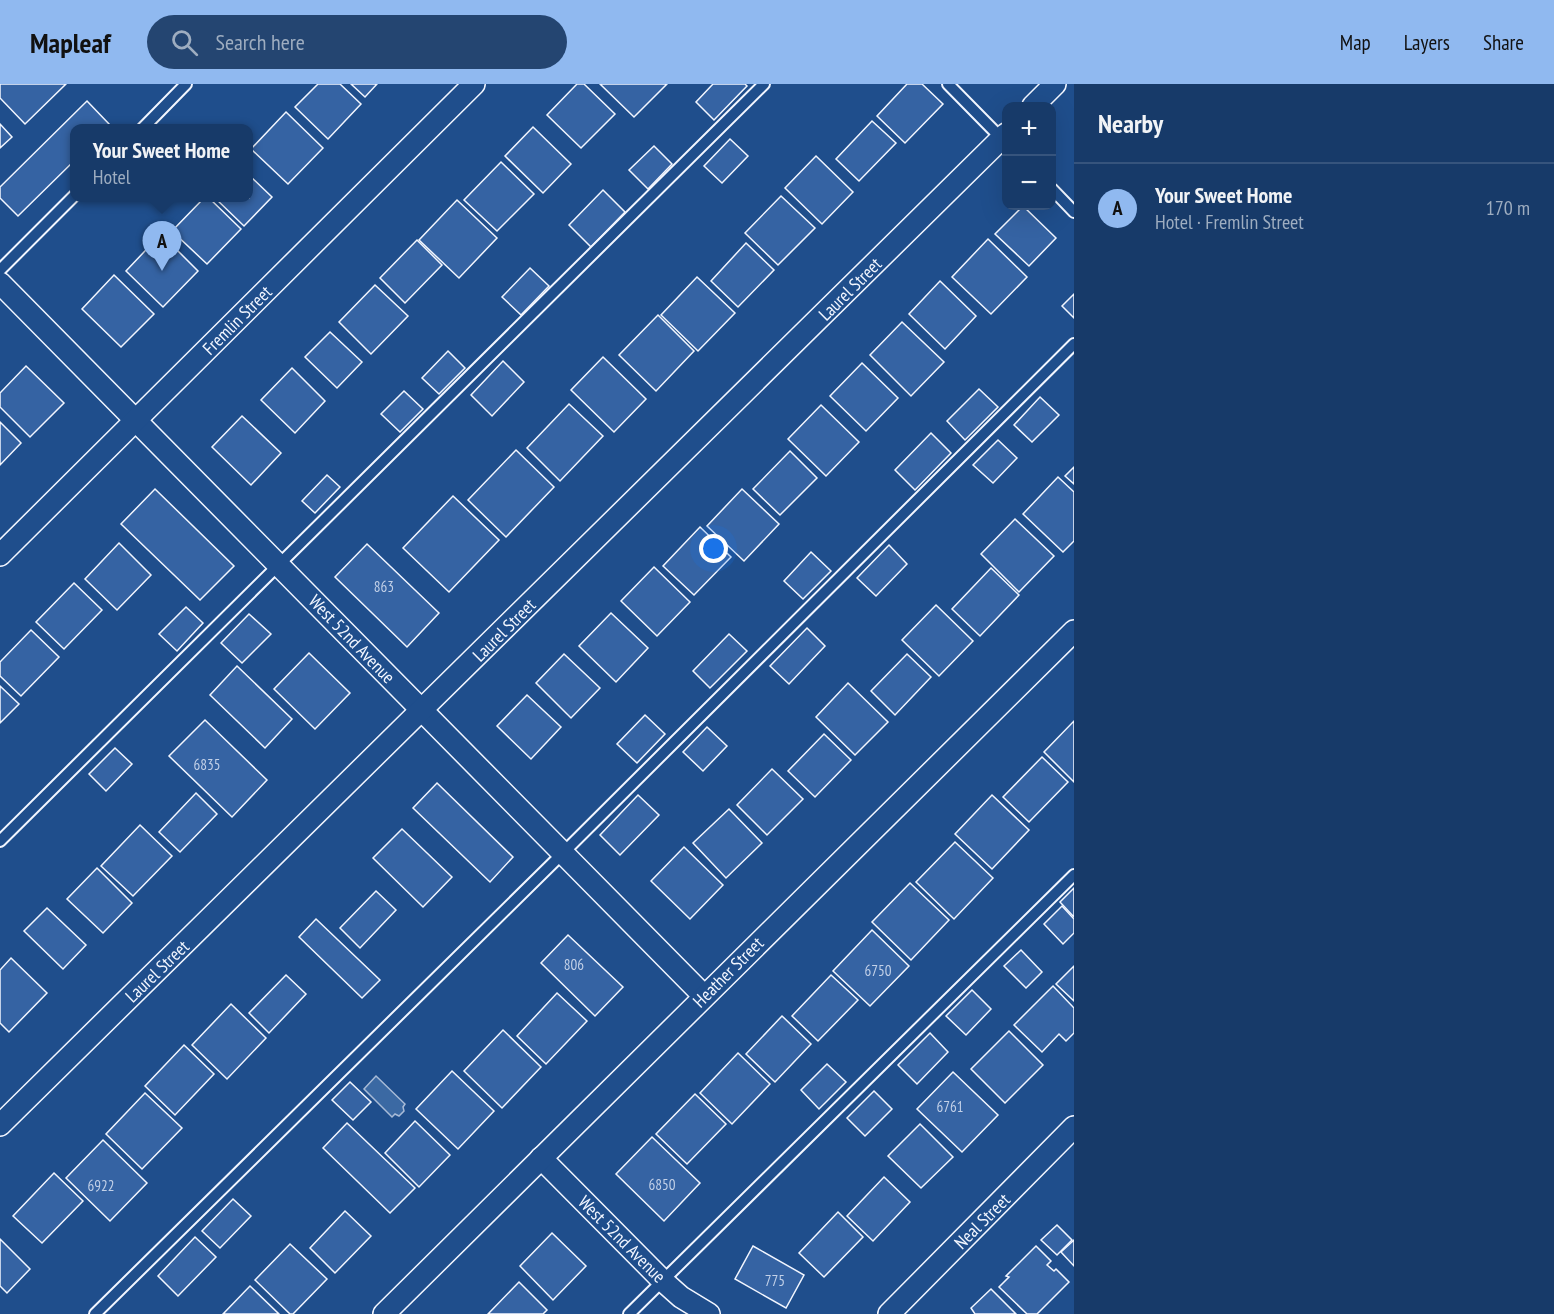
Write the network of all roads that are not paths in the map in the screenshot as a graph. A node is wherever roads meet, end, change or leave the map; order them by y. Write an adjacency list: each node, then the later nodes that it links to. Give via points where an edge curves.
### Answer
1 (186, 84): 7 (lane)
2 (474, 84): 16 (street, Fremlin Street)
3 (764, 84): 18 (lane)
4 (948, 84): 8 (lane)
5 (1055, 84): 6 (street)
6 (1037, 102)
7 (147, 124)
8 (1002, 136)
9 (1002, 142): 20 (street, Laurel Street)
10 (1056, 193): 12 (lane)
11 (70, 200): 13 (lane)
12 (1074, 212)
13 (0, 270)
14 (0, 283): 16 (street, West 52nd Avenue)
15 (1074, 344): 22 (lane)
16 (136, 420): 17 (street, Fremlin Street); 18 (street, West 52nd Avenue)
17 (0, 555)
18 (278, 564): 20 (street, West 52nd Avenue); 21 (lane)
19 (1074, 631): 24 (street, Heather Street)
20 (422, 711): 22 (street, West 52nd Avenue); 25 (street, Laurel Street)
21 (0, 841)
22 (563, 853): 24 (street, West 52nd Avenue); 29 (lane)
23 (1074, 875): 28 (lane)
24 (704, 996): 27 (street, Heather Street)
25 (0, 1125)
26 (1074, 1127): 33 (street, Neal Street)
27 (541, 1158): 28 (street, West 52nd Avenue); 30 (street, Heather Street)
28 (663, 1281): 31 (lane); 32 (street, West 52nd Avenue)
29 (95, 1314)
30 (384, 1314)
31 (630, 1314)
32 (709, 1314)
33 (889, 1314)

